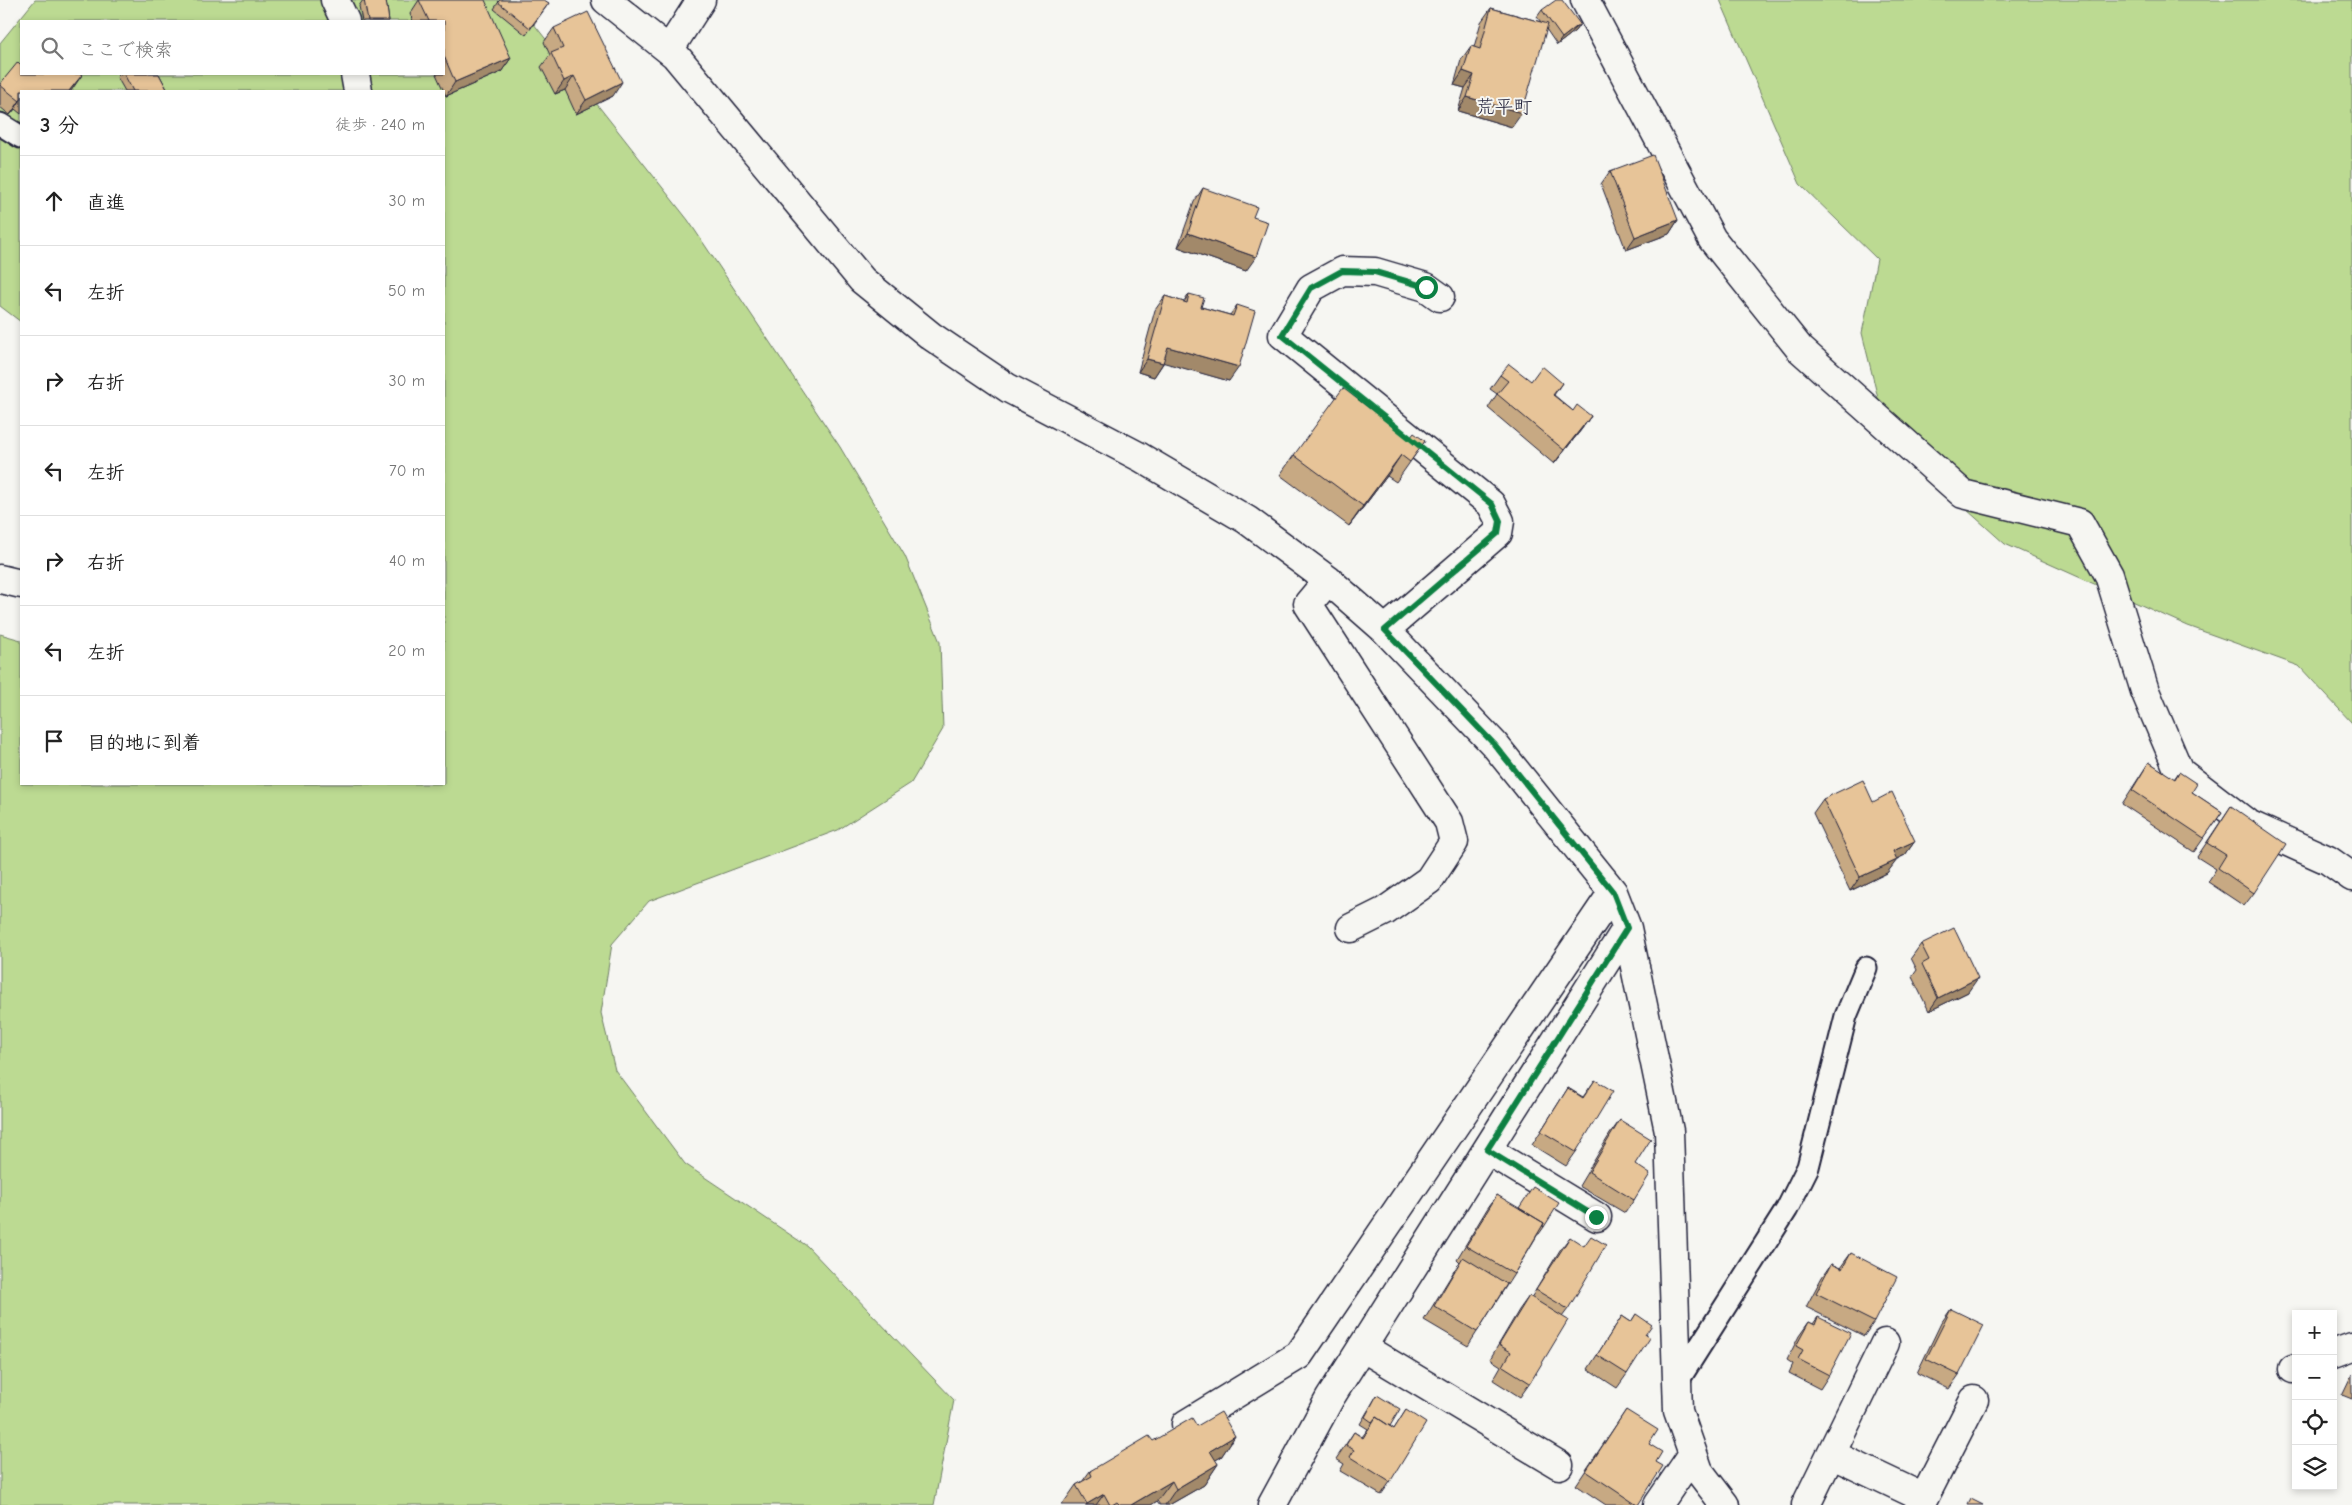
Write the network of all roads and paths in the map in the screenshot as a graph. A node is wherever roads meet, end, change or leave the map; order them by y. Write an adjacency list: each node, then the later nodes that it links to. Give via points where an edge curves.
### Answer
1 (335, 0): 5 (street)
2 (606, 0): 6 (street)
3 (701, 0): 6 (street)
4 (1585, 0): 16 (street, via 1712,239 1800,349 1963,494 2080,523 2110,574 2146,691 2179,771 2248,824 2328,860)
5 (344, 20)
6 (669, 50): 13 (street, via 862,280 923,330 1008,388 1140,457 1247,520)
7 (355, 75): 8 (street)
8 (358, 90)
9 (0, 124): 10 (lane)
10 (20, 136)
11 (1440, 297): 15 (street, via 1426,287 1375,272 1342,271 1311,288 1282,335 1492,504 1500,521 1498,533)
12 (0, 579): 14 (street)
13 (1328, 580): 15 (street); 18 (street, via 1308,604 1449,822 1454,842 1429,880 1385,911)
14 (20, 584)
15 (1385, 630): 17 (street, via 1494,744)
16 (2352, 877)
17 (1613, 892): 19 (street); 29 (street, via 1298,1355)
18 (1351, 928)
19 (1627, 928): 21 (street); 27 (street, via 1669,1131)
20 (1866, 968): 27 (lane, via 1846,1016 1808,1167 1787,1209)
21 (1487, 1150): 22 (street); 24 (street)
22 (1596, 1217)
23 (1885, 1343): 31 (street)
24 (1362, 1347): 32 (street); 33 (street, via 1330,1398)
25 (2352, 1347): 26 (street)
26 (2337, 1353)
27 (1676, 1384): 30 (street, via 1678,1411)
28 (1974, 1400): 31 (street, via 1924,1498)
29 (1186, 1424)
30 (1694, 1454): 34 (street); 35 (street, via 1699,1471)
31 (1831, 1454): 36 (street)
32 (1559, 1465)
33 (1272, 1505)
34 (1658, 1505)
35 (1725, 1505)
36 (1806, 1505)

